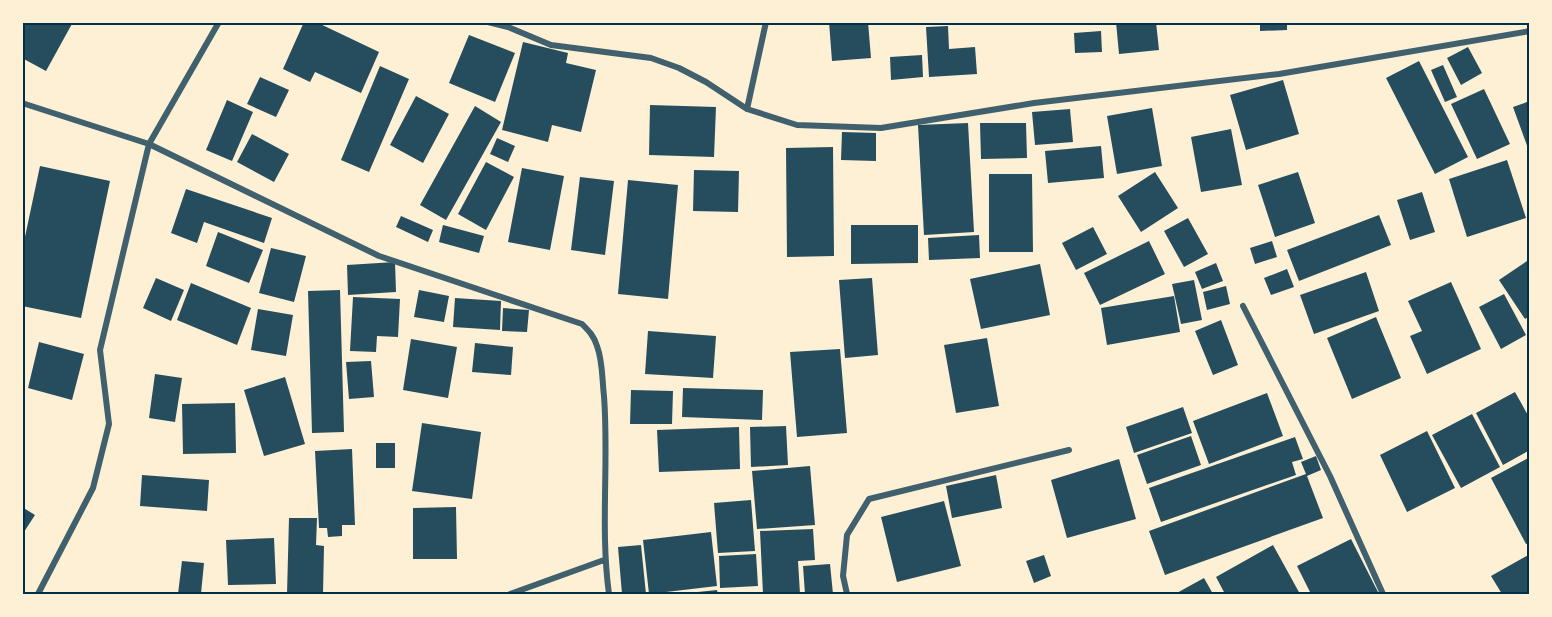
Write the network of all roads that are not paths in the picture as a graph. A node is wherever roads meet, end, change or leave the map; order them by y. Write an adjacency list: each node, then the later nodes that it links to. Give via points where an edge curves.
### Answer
1 (219, 22): 7 (street)
2 (488, 22): 6 (street, via 551,45 651,58 706,82)
3 (766, 22): 6 (street)
4 (1530, 31): 6 (street, via 1279,74 1034,103 882,128 797,125)
5 (22, 103): 7 (street)
6 (747, 109)
7 (148, 144): 10 (street, via 379,256 582,324 597,346 602,372 606,426); 11 (street, via 100,350 110,424 93,488)
8 (1243, 306): 15 (street, via 1330,476)
9 (1069, 450): 14 (street, via 869,499 847,535 843,576)
10 (604, 560): 12 (street); 13 (street)
11 (38, 594)
12 (510, 594)
13 (609, 594)
14 (847, 594)
15 (1383, 594)

